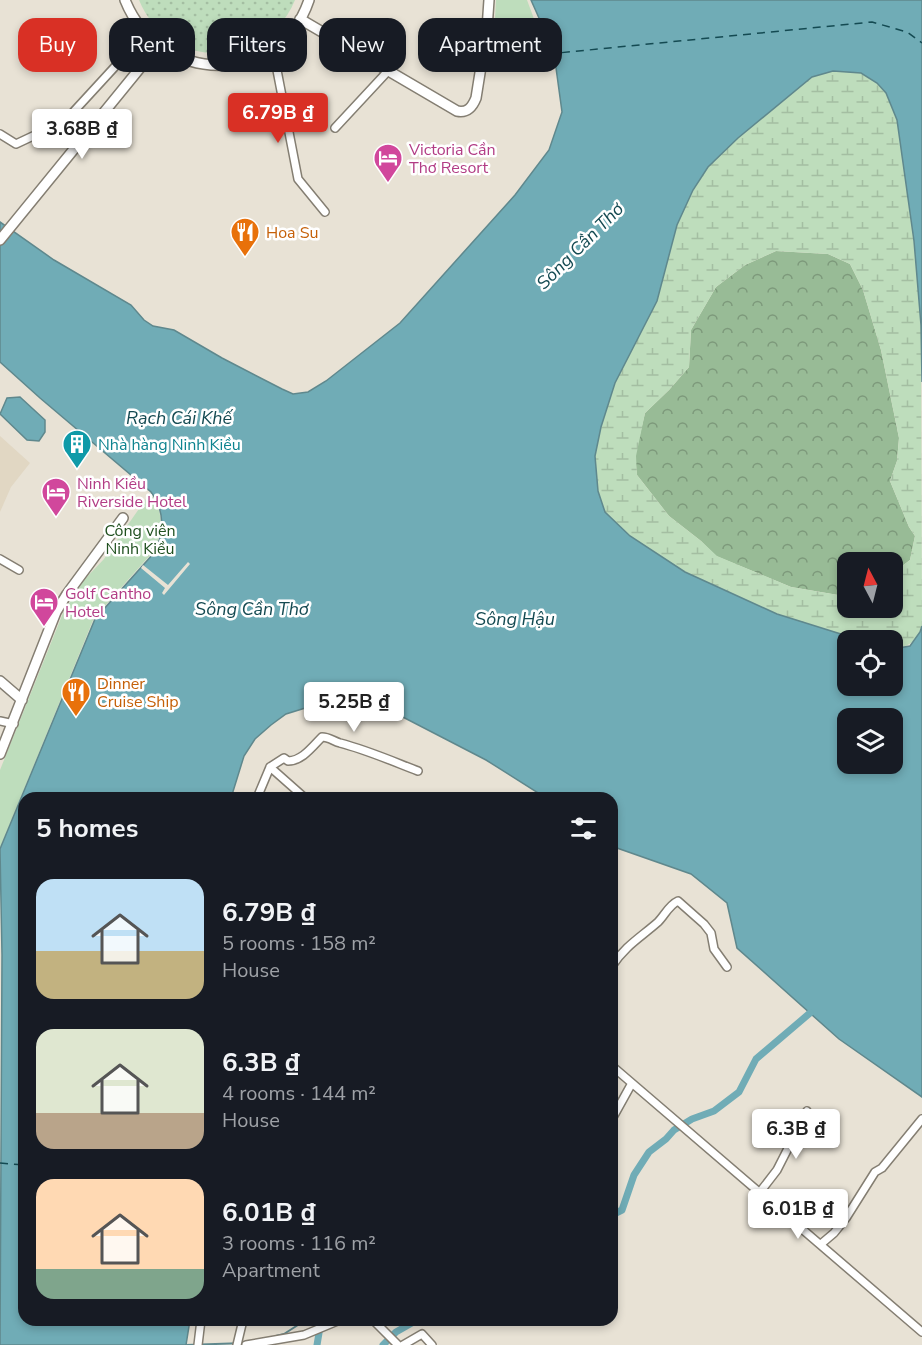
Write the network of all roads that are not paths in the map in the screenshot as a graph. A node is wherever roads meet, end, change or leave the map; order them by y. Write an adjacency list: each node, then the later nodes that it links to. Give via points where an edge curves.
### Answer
1 (125, 0): 4 (street)
2 (309, 0): 5 (street)
3 (489, 0): 10 (street, via 476,99 470,109 457,111)
4 (134, 18)
5 (300, 18)
6 (110, 72): 12 (street, via 64,121 16,144)
7 (137, 72): 14 (street)
8 (278, 72): 13 (street, via 298,179)
9 (387, 72): 11 (street)
10 (390, 72)
11 (336, 128)
12 (0, 134)
13 (325, 212)
14 (0, 240)
15 (123, 518): 19 (street, via 56,612)
16 (0, 559): 17 (street)
17 (19, 570)
18 (0, 681): 19 (street)
19 (22, 700): 21 (street)
20 (0, 721): 21 (street)
21 (14, 724): 22 (street)
22 (0, 754)
23 (270, 767): 24 (street, via 284,758 294,761 326,737); 25 (street); 26 (street)
24 (418, 771)
25 (259, 792)
26 (298, 792)
27 (618, 957): 28 (street, via 678,901 711,933 716,952)
28 (727, 968)
29 (618, 1071): 30 (street)
30 (632, 1083): 31 (street); 34 (street)
31 (618, 1108)
32 (807, 1111): 34 (street, via 777,1170)
33 (922, 1119): 35 (street, via 875,1173 834,1233)
34 (759, 1192): 35 (street)
35 (820, 1244): 40 (street)
36 (200, 1326): 42 (street)
37 (242, 1326): 43 (street)
38 (324, 1326): 44 (street, via 298,1336)
39 (380, 1326): 41 (street)
40 (922, 1332)
41 (393, 1341)
42 (199, 1342)
43 (238, 1343)
44 (246, 1345)
45 (403, 1345): 46 (street, via 422,1334)
46 (432, 1345)

